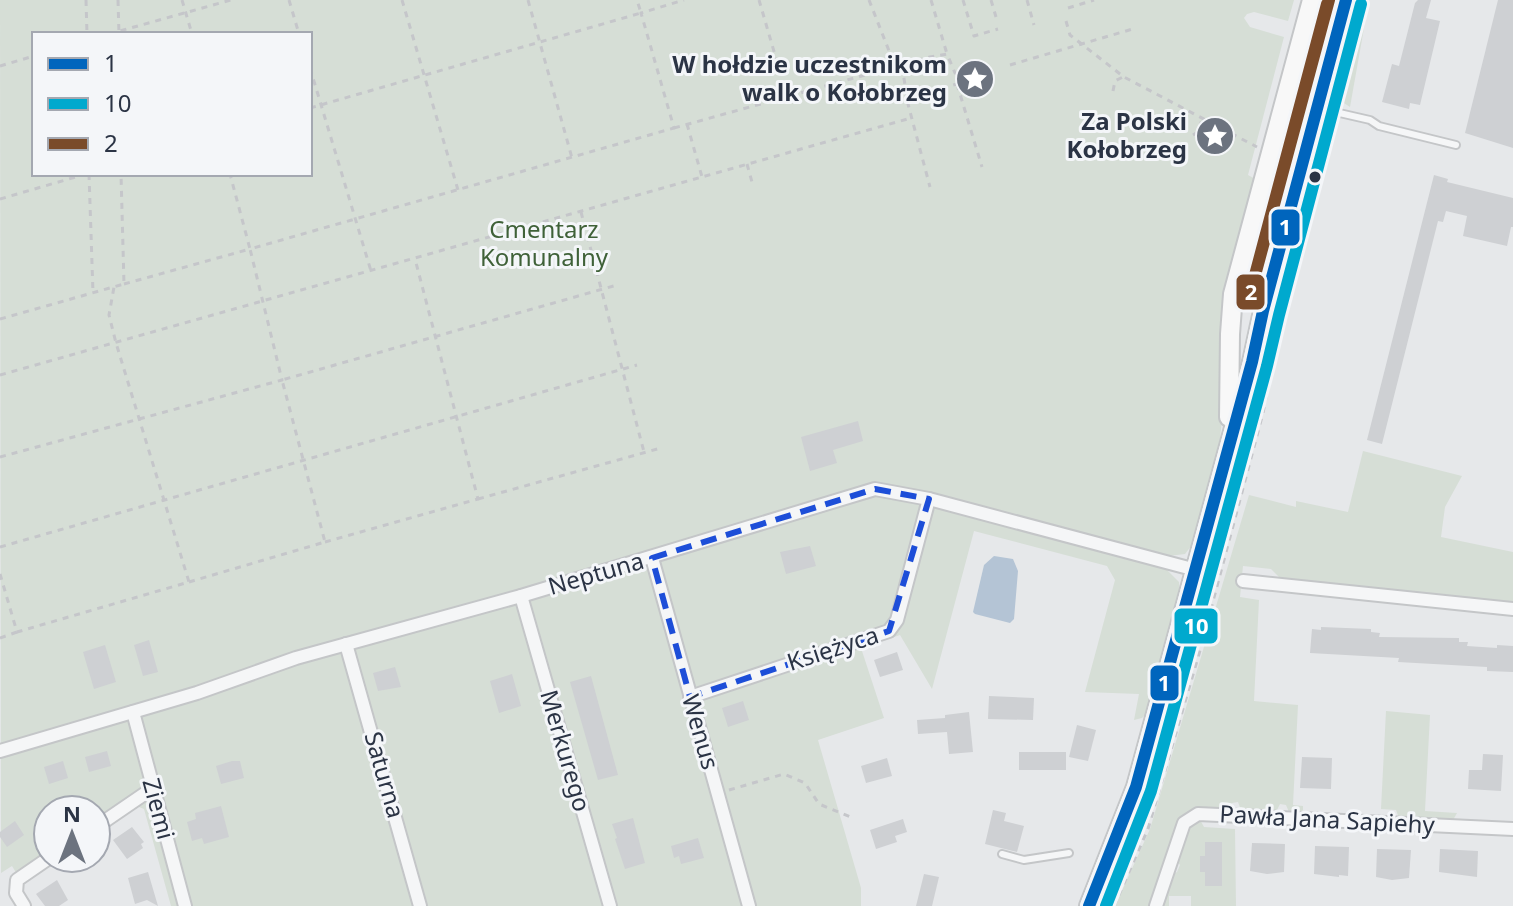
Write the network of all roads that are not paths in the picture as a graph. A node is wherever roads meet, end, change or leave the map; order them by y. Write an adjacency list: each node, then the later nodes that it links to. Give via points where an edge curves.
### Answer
1 (1312, 0): 5 (street)
2 (1346, 0): 3 (street)
3 (1317, 108): 4 (lane); 6 (street)
4 (1456, 145)
5 (1232, 304): 6 (street); 7 (street)
6 (1263, 311): 7 (street)
7 (1229, 444): 10 (street)
8 (929, 499): 9 (street, Neptuna, via 875,489); 10 (street, Neptuna); 15 (street, Księżyca, via 897,620 889,631)
9 (652, 558): 12 (street, Neptuna); 15 (street, Wenus)
10 (1196, 570): 29 (street, via 1136,787)
11 (1243, 581): 13 (street)
12 (521, 596): 14 (street, Neptuna); 27 (street, Merkurego)
13 (1513, 609)
14 (346, 644): 16 (street, Neptuna); 26 (street, Saturna)
15 (690, 697): 28 (street, Wenus)
16 (133, 712): 17 (street, Neptuna); 18 (street, Ziemi)
17 (0, 751)
18 (153, 788): 19 (street); 25 (street, Ziemi)
19 (112, 816)
20 (1513, 829): 30 (street, Pawła Jana Sapiehy, via 1198,814 1184,823)
21 (1069, 853): 22 (lane, via 1024,860)
22 (1002, 854)
23 (32, 870): 24 (street, via 17,880 16,893)
24 (24, 906)
25 (185, 906)
26 (420, 906)
27 (610, 906)
28 (749, 906)
29 (1089, 906)
30 (1156, 906)

